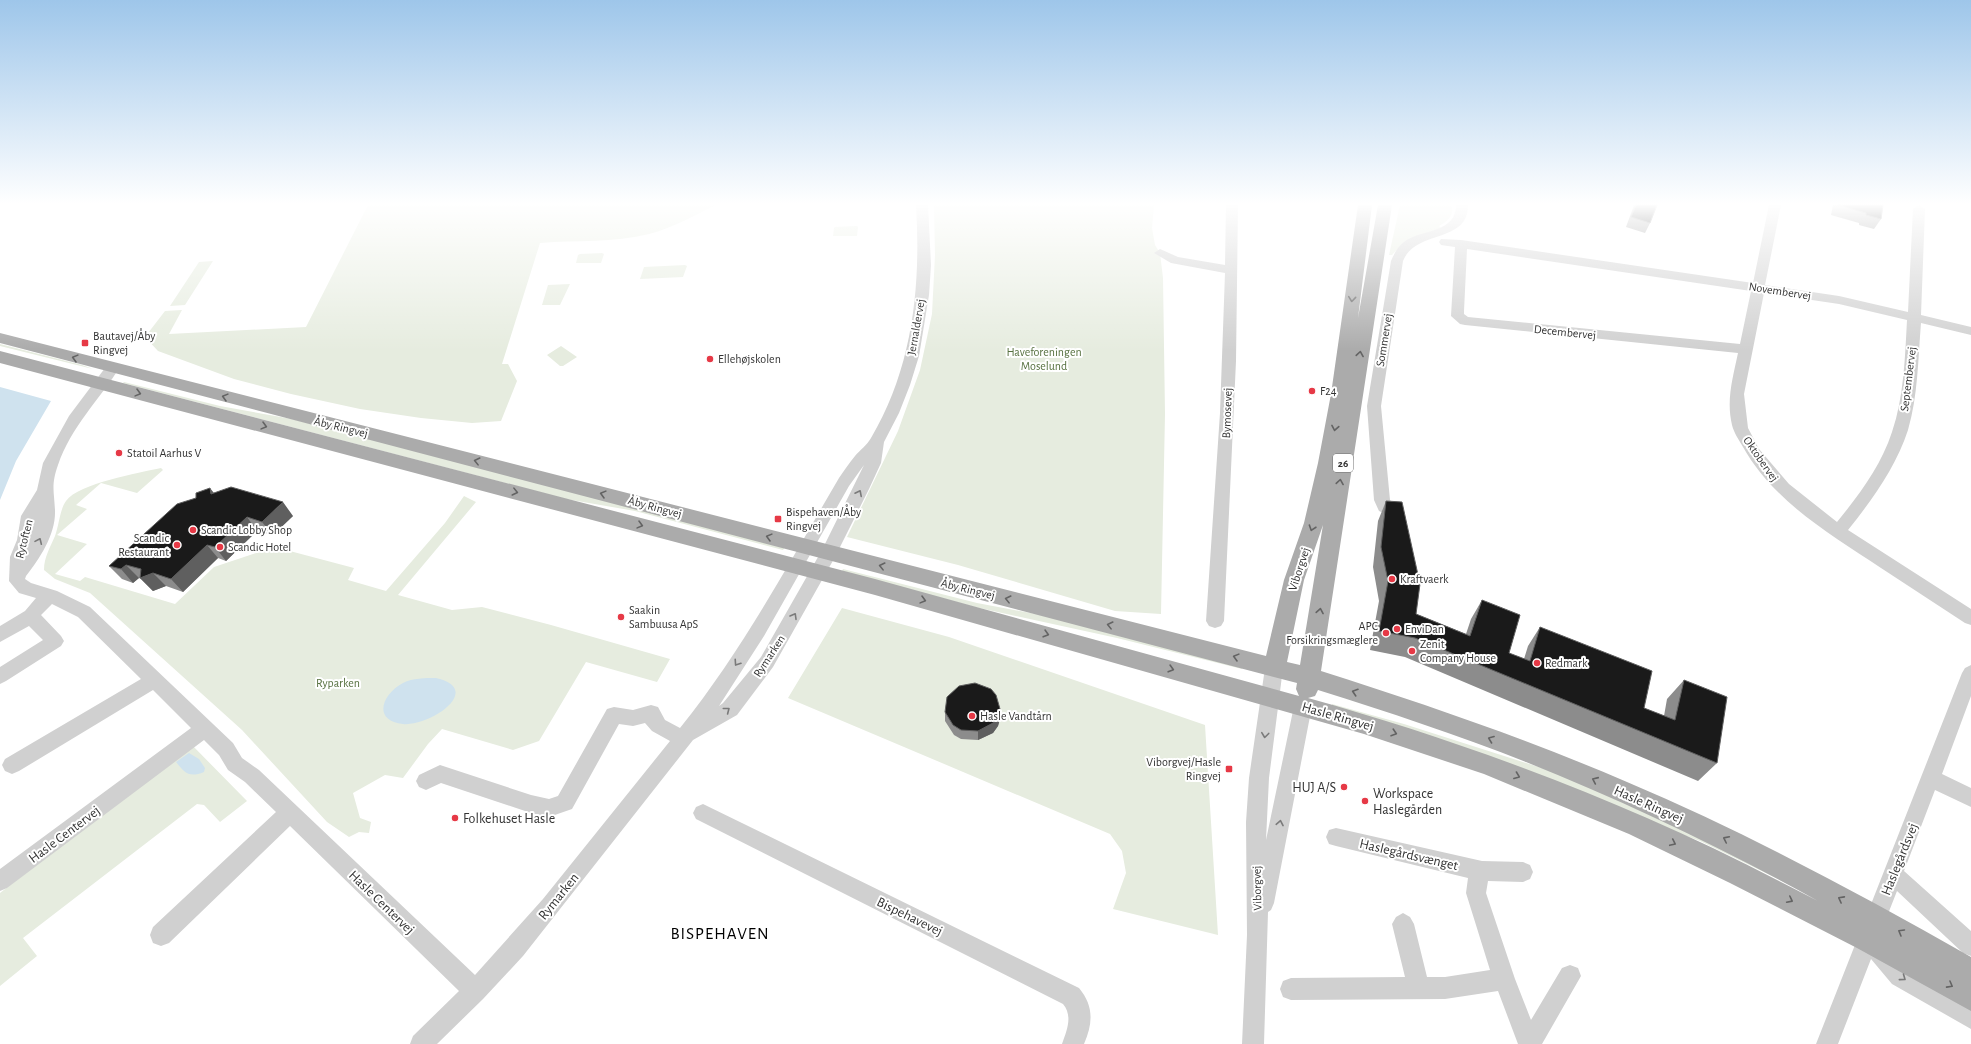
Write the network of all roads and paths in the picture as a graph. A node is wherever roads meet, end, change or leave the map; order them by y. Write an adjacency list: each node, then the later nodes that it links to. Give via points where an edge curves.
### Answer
1 (924, 254): 20 (street, Jernaldervej, via 918,325 910,361 897,402)
2 (1162, 254): 11 (street, via 1175,260)
3 (1232, 254): 11 (street, Bymosevej)
4 (1359, 254): 33 (main road, Viborgvej / 26, one-way to 33, via 1340,394 1328,462 1314,523 1294,580)
5 (1377, 254): 36 (main road, Viborgvej / 26, one-way to 5)
6 (1401, 254): 21 (street, Sommervej, via 1397,261 1374,414 1382,500 1385,507)
7 (1460, 254): 16 (street, Decembervej, via 1457,311 1458,316 1465,321)
8 (1528, 254): 12 (street, Novembervej)
9 (1765, 254): 12 (street, Oktobervej)
10 (1918, 254): 13 (street, Septembervej)
11 (1232, 270): 31 (street, Bymosevej, via 1227,431)
12 (1758, 287): 13 (street, Novembervej, via 1839,300); 16 (street, Oktobervej)
13 (1915, 317): 14 (street, Novembervej); 22 (street, Septembervej, via 1908,400 1897,440 1871,490)
14 (1971, 331)
15 (0, 338): 18 (main road, Åby Ringvej, one-way to 15)
16 (1745, 349): 22 (street, Oktobervej, via 1737,394 1742,431 1764,467 1780,485)
17 (0, 357): 19 (main road, Åby Ringvej)
18 (113, 368): 19 (street, Rytoften); 23 (main road, Åby Ringvej, one-way to 18)
19 (100, 383): 25 (main road, Åby Ringvej, one-way to 25); 27 (street, Rytoften, via 51,461 43,494 47,511 42,536 32,556)
20 (877, 442): 23 (street, Jernaldervej, via 844,482); 24 (street, Jernaldervej, one-way to 20, via 873,464)
21 (1390, 510)
22 (1838, 532): 30 (street, Oktobervej)
23 (807, 547): 24 (main road, Åby Ringvej); 25 (street, Jernaldervej)
24 (829, 552): 26 (street, Jernaldervej); 33 (main road, Åby Ringvej, one-way to 24)
25 (796, 566): 26 (main road, Åby Ringvej); 41 (street, Rymarken, one-way to 41, via 758,631 708,707)
26 (818, 572): 38 (main road, Åby Ringvej, one-way to 38); 41 (street, Rymarken, one-way to 26, via 730,710 767,662)
27 (18, 573): 28 (street, Hasle Centervej, via 17,581 25,588)
28 (51, 596): 29 (street, via 36,607); 37 (street, Hasle Centervej, via 84,612)
29 (31, 616): 32 (street); 35 (street, via 54,641)
30 (1971, 618)
31 (1215, 621)
32 (0, 635)
33 (1274, 668): 36 (main road, Åby Ringvej); 38 (street, Viborgvej)
34 (1971, 673): 43 (street, Haslegårdsvej)
35 (0, 676)
36 (1309, 677): 39 (main road, Viborgvej / 26); 54 (main road, Hasle Ringvej, one-way to 36, via 1725,839 1567,768 1447,722)
37 (155, 680): 40 (street, Hasle Centervej); 42 (street)
38 (1270, 696): 39 (main road, Hasle Ringvej); 56 (street, Viborgvej, one-way to 56, via 1256,822)
39 (1303, 706): 54 (main road, Hasle Ringvej, one-way to 54, via 1457,754 1566,796 1638,826 1740,874); 56 (street, Viborgvej, one-way to 39)
40 (204, 729): 46 (street, Hasle Centervej, via 226,749 235,764 252,776); 52 (street, Hasle Centervej)
41 (682, 738): 44 (street, via 660,726 652,719 651,713 633,718 614,715 565,803 549,808 440,774); 63 (street, Rymarken, via 550,906)
42 (12, 765)
43 (1931, 778): 45 (street); 51 (street, Haslegårdsvej)
44 (426, 781)
45 (1971, 798)
46 (290, 812): 55 (street); 63 (street, Hasle Centervej)
47 (703, 813): 67 (street, Bispehavevej, via 1071,996 1078,1005 1081,1018)
48 (1336, 837): 49 (street, Haslegårdsvænget)
49 (1482, 870): 50 (street, Haslegårdsvænget); 60 (street, via 1477,880 1476,893)
50 (1523, 872)
51 (1892, 874): 54 (street, Haslegårdsvej); 57 (street)
52 (0, 881)
53 (1403, 924): 61 (street)
54 (1871, 928): 58 (main road, Hasle Ringvej, one-way to 54); 64 (main road, Hasle Ringvej, one-way to 64); 65 (street, Hasle Ringvej, one-way to 65, via 1874,946 1900,976); 70 (street, Haslegårdsvej)
55 (161, 935)
56 (1258, 935): 68 (street, Viborgvej)
57 (1971, 945)
58 (1971, 972)
59 (1570, 976): 69 (street)
60 (1504, 979): 61 (street, via 1445,988); 69 (street)
61 (1420, 988): 62 (street)
62 (1291, 989)
63 (475, 991): 66 (street, Rymarken)
64 (1971, 997)
65 (1971, 1018)
66 (421, 1044)
67 (1073, 1044)
68 (1253, 1044)
69 (1529, 1044)
70 (1827, 1044)

